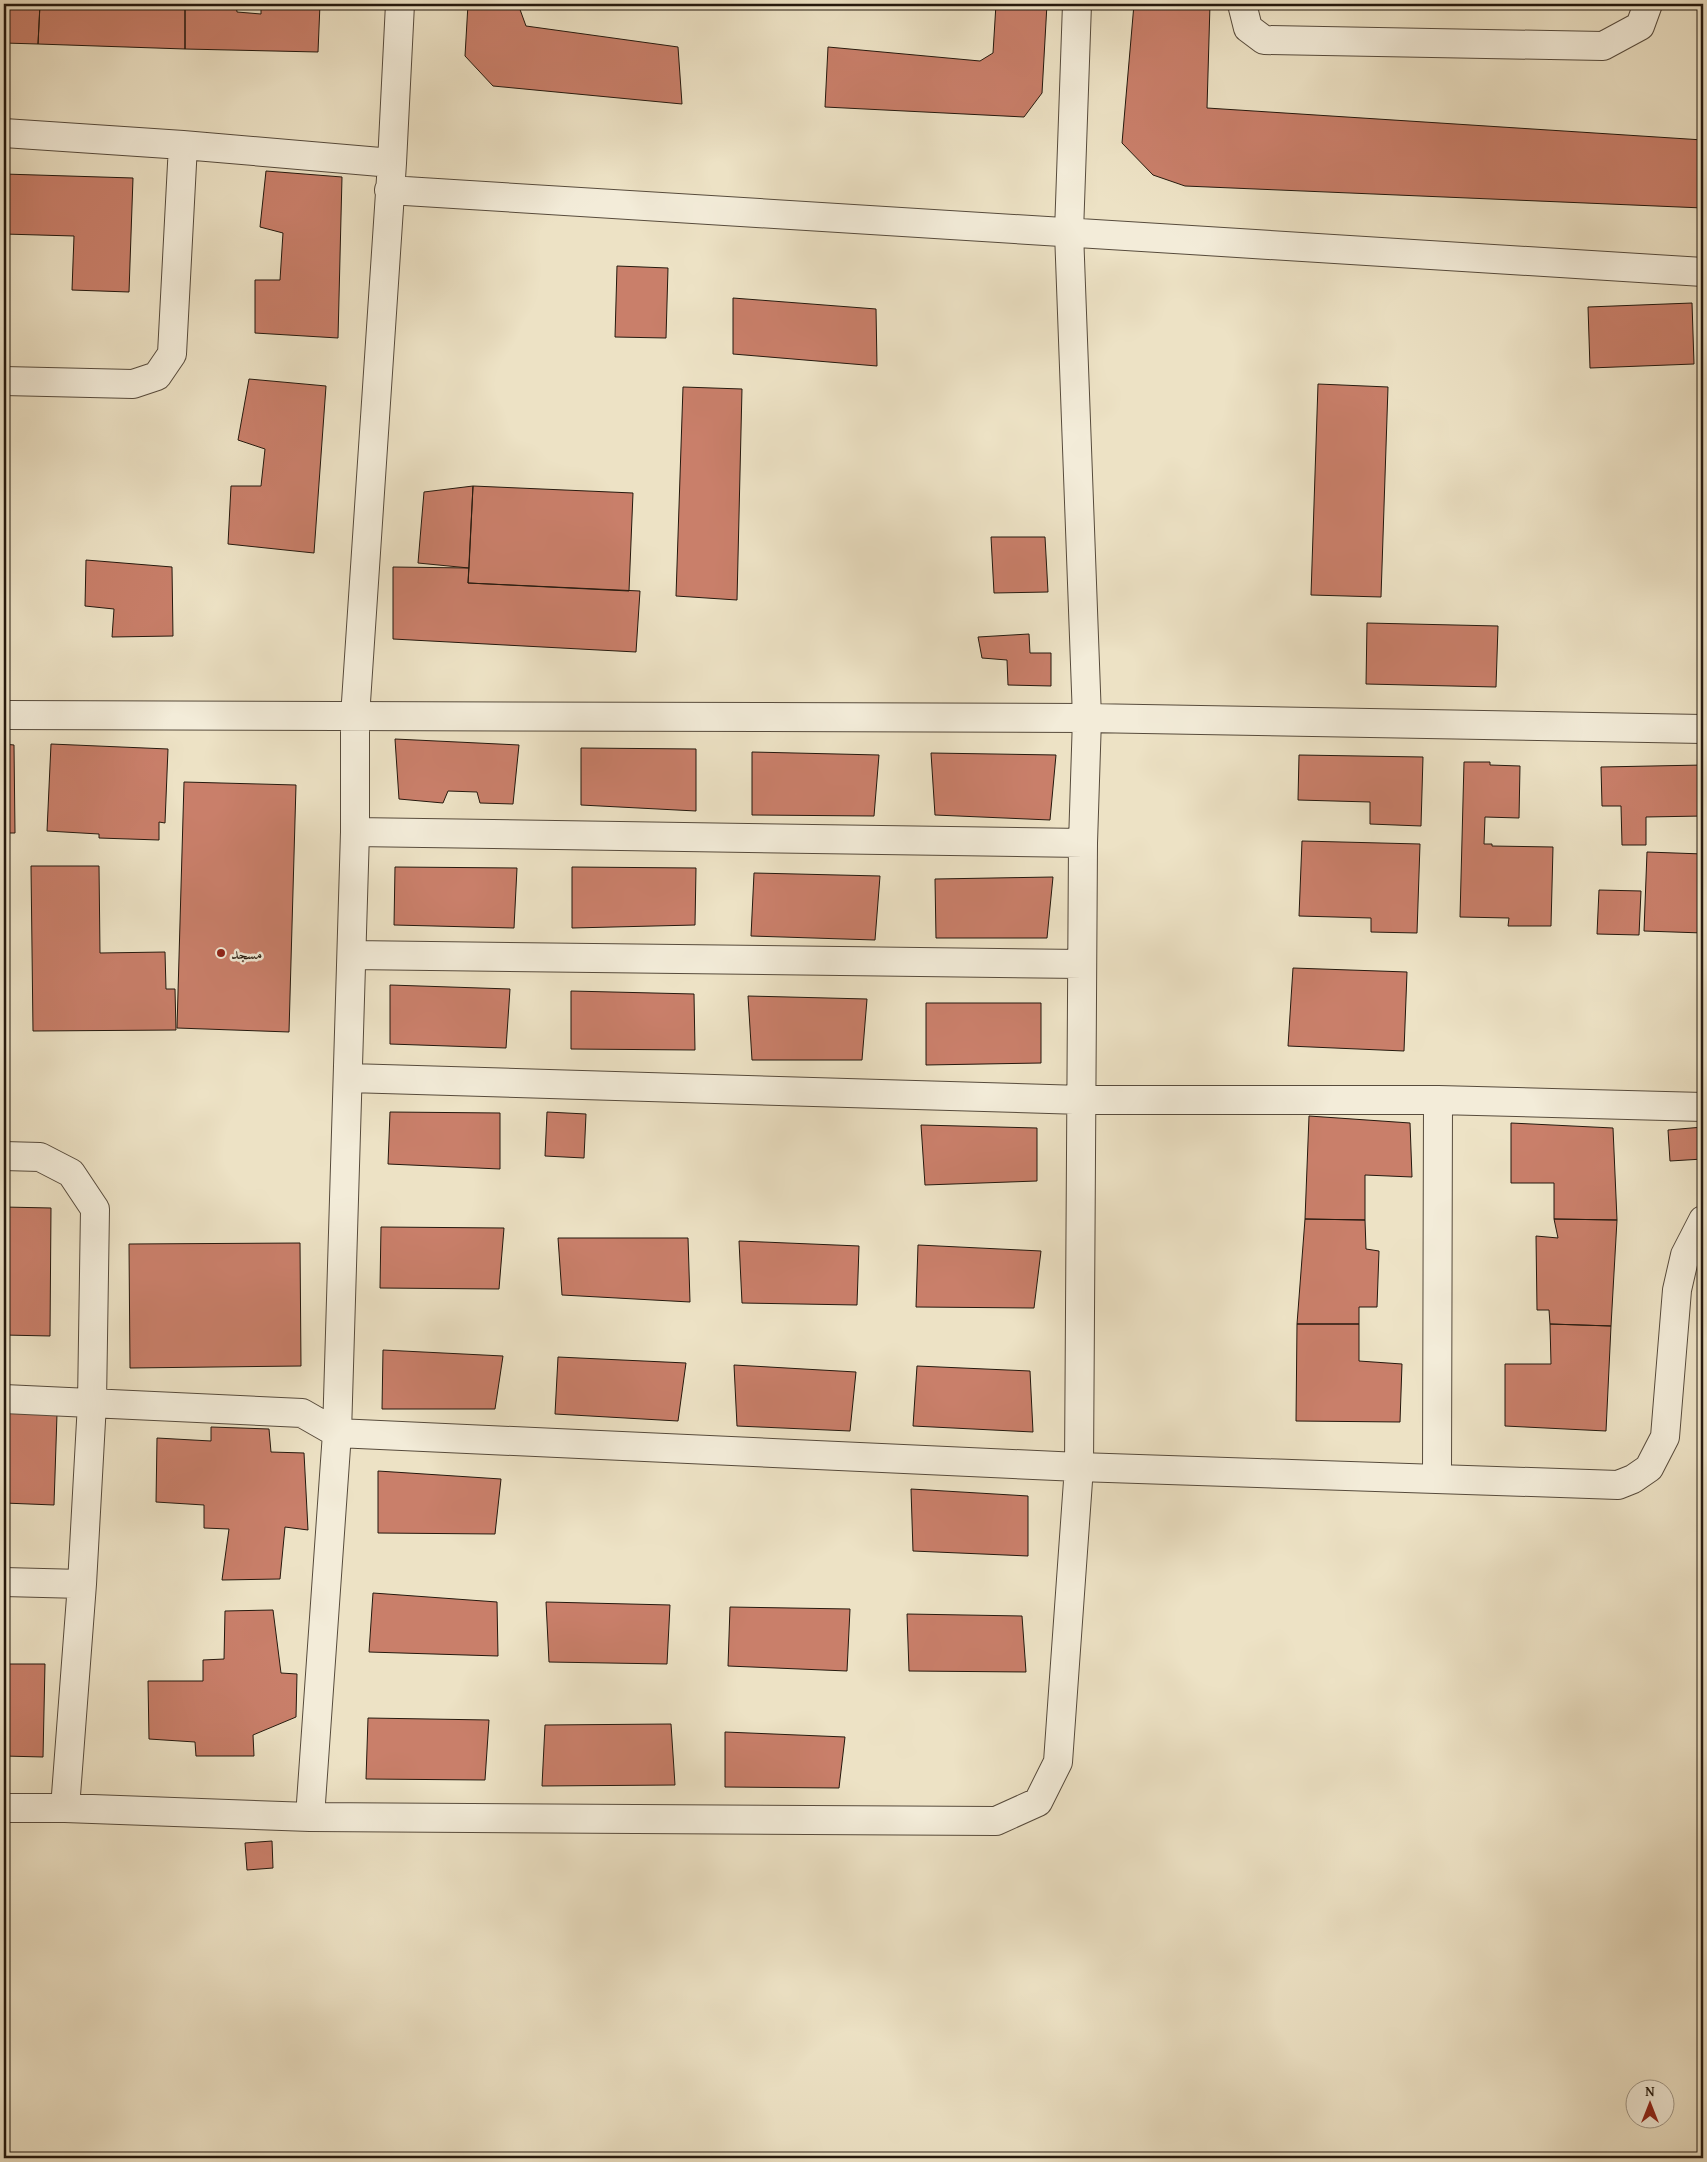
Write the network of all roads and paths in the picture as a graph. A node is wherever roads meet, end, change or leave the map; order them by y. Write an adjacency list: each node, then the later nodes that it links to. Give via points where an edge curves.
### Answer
1 (400, 4): 7 (street)
2 (1077, 4): 9 (street)
3 (1242, 4): 4 (street, via 1248,28 1264,40 1603,46 1640,26)
4 (1648, 4)
5 (4, 133): 6 (street)
6 (183, 145): 7 (street); 11 (street, via 172,354 157,376 133,384)
7 (392, 163): 8 (street)
8 (389, 190): 9 (street); 13 (street)
9 (1069, 232): 10 (street); 14 (street)
10 (1703, 272)
11 (4, 381)
12 (4, 715): 13 (street)
13 (355, 717): 14 (street); 16 (street)
14 (1087, 718): 15 (street); 17 (street)
15 (1703, 729)
16 (355, 832): 17 (street); 18 (street)
17 (1083, 843): 19 (street)
18 (352, 955): 19 (street); 20 (street)
19 (1082, 964): 21 (street)
20 (349, 1078): 21 (street); 28 (street)
21 (1082, 1100): 22 (street); 29 (street)
22 (1438, 1100): 23 (street); 30 (street)
23 (1703, 1107)
24 (4, 1156): 27 (street, via 40,1157 71,1173 95,1209)
25 (1703, 1220): 30 (street, via 1685,1255 1677,1290 1665,1437 1649,1468 1618,1485)
26 (4, 1398): 27 (street)
27 (92, 1403): 28 (street, via 302,1413); 32 (street)
28 (337, 1433): 29 (street); 35 (street)
29 (1080, 1467): 30 (street); 35 (street, via 1058,1762 1038,1802 996,1821)
30 (1437, 1480)
31 (4, 1582): 32 (street)
32 (82, 1584): 34 (street)
33 (4, 1808): 34 (street)
34 (65, 1808): 35 (street)
35 (310, 1817)

